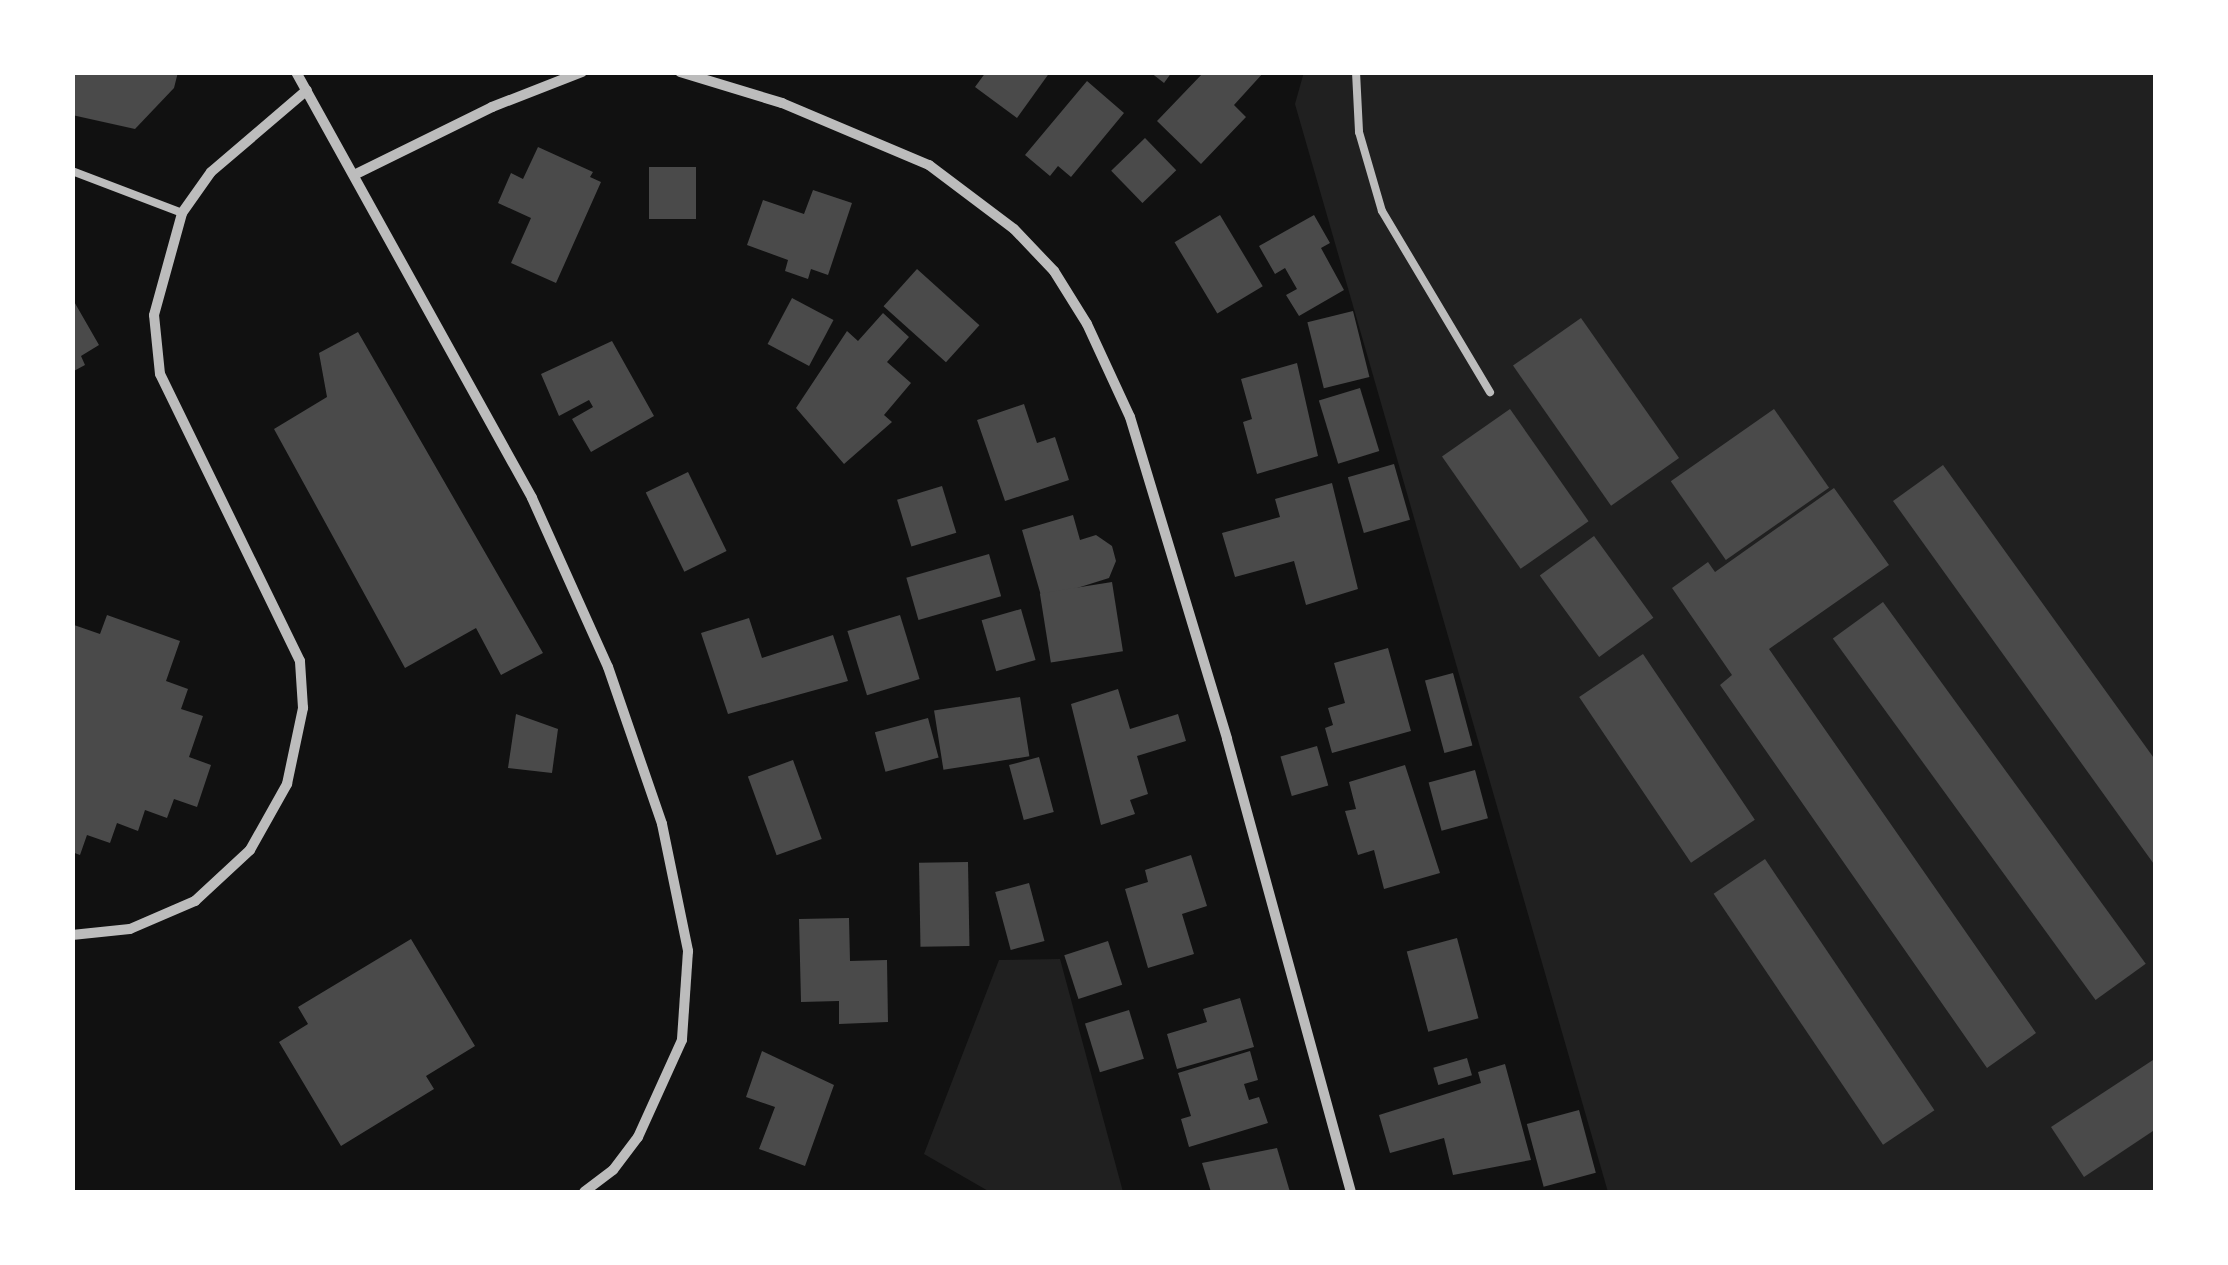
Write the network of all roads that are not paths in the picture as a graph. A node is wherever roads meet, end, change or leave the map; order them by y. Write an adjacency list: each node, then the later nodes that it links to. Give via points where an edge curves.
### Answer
1 (296, 72): 5 (street)
2 (582, 72): 7 (street, via 492,106)
3 (680, 72): 12 (street, via 782,103 929,165 1014,229 1054,271 1087,324 1130,417)
4 (1356, 72): 9 (lane, via 1359,132 1382,211)
5 (306, 90): 7 (street); 8 (street, via 211,172)
6 (72, 170): 8 (lane)
7 (354, 175): 11 (street, via 532,498 608,666 683,906 688,997 676,1056 638,1137 613,1170)
8 (182, 212): 10 (street, via 154,316 158,362 282,614 300,661 304,708 288,784 240,859 195,901 168,914 130,929)
9 (1490, 392)
10 (72, 935)
11 (584, 1192)
12 (1351, 1192)

